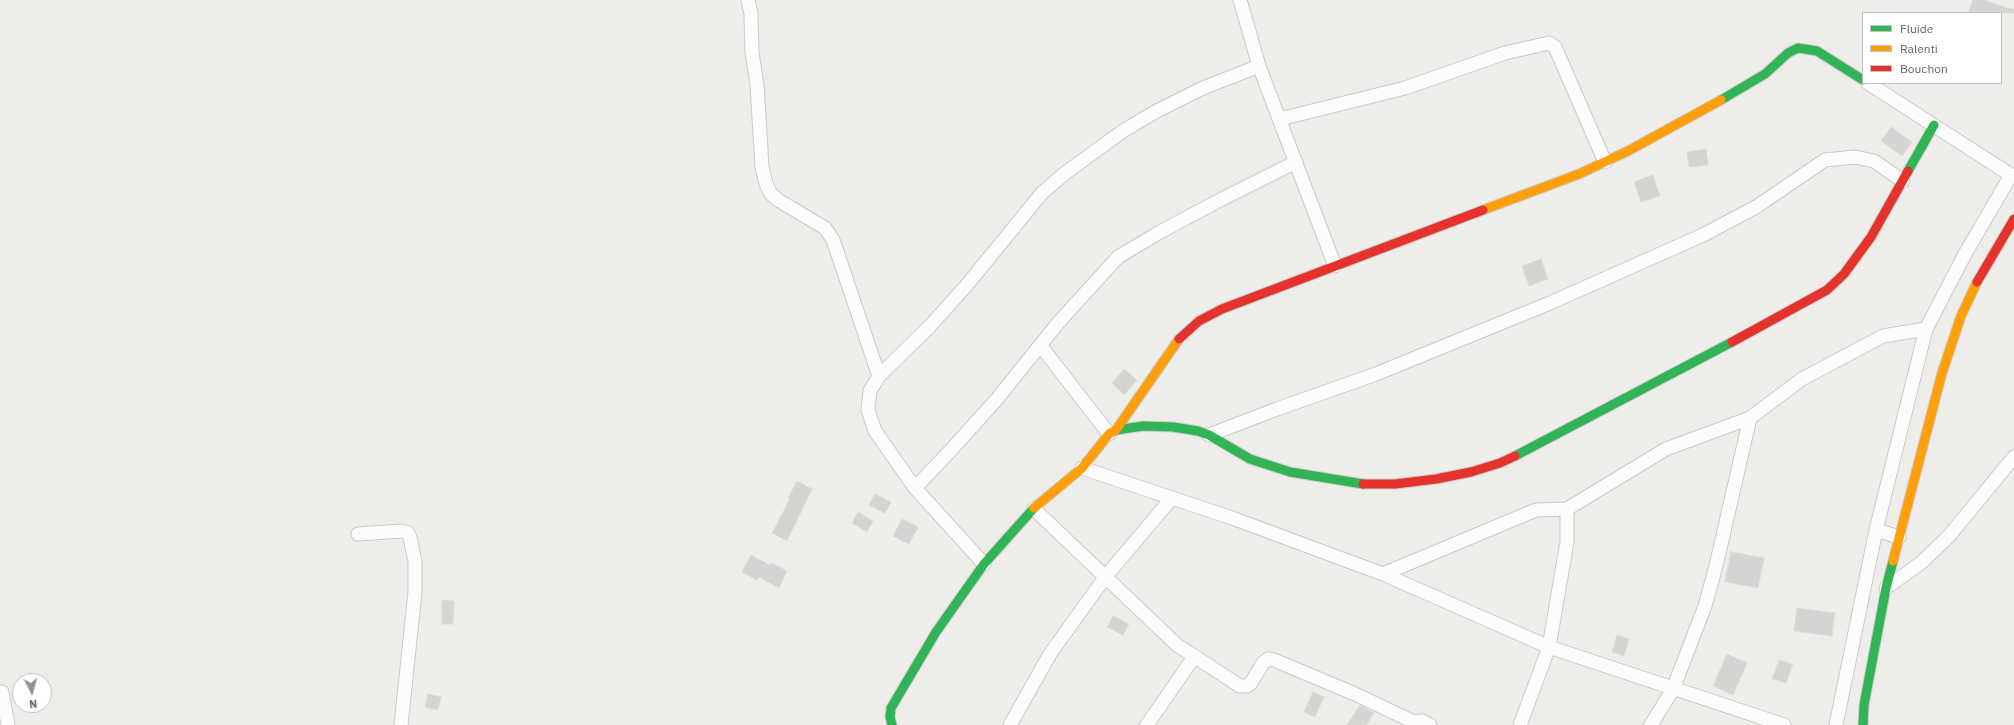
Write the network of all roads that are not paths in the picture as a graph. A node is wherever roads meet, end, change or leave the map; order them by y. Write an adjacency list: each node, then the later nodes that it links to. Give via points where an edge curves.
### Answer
1 (748, 0): 16 (street, via 762,167 766,184 770,194 825,228 833,240)
2 (1240, 0): 3 (street)
3 (1259, 66): 6 (street); 16 (street, via 1202,88 1155,112 1123,131 1064,174 1042,193 930,326)
4 (1862, 79): 9 (street, via 1817,51 1798,48 1788,53 1765,74 1681,123)
5 (1870, 84): 7 (street)
6 (1280, 119): 8 (street); 9 (street, via 1405,88 1505,53 1550,43 1556,47)
7 (1934, 125): 10 (street); 11 (street)
8 (1296, 162): 13 (street); 15 (street, via 1160,232 1118,257)
9 (1605, 162): 13 (street)
10 (2013, 176): 14 (street, via 1965,254)
11 (1902, 182): 19 (street, via 1874,161 1855,157 1825,160 1756,208 1703,236 1550,303 1376,374); 19 (street, via 1871,237 1844,274 1828,290 1500,463 1436,479 1395,484 1360,484 1290,472 1250,459)
12 (2014, 218): 28 (street, via 1982,271 1961,316 1942,373)
13 (1335, 266): 18 (street, via 1222,309 1199,321 1180,337)
14 (1926, 329): 17 (street, via 1883,336 1802,379); 26 (street)
15 (1040, 344): 18 (street); 22 (street, via 997,398)
16 (879, 376): 22 (street, via 870,391 868,410 875,431)
17 (1750, 418): 24 (street, via 1666,450); 35 (street, via 1715,573)
18 (1112, 432): 19 (street, via 1143,426 1173,427); 21 (street)
19 (1210, 435)
20 (2014, 457): 32 (street, via 1949,536 1922,562)
21 (1082, 468): 23 (street); 25 (street)
22 (915, 488): 29 (street)
23 (1172, 498): 30 (street); 31 (street)
24 (1567, 508): 30 (street, via 1536,510); 33 (street, via 1567,542)
25 (1034, 509): 29 (street); 31 (street)
26 (1876, 530): 28 (street); 47 (street)
27 (358, 534): 39 (street, via 402,531 408,533 410,538 415,561 415,592)
28 (1899, 536): 32 (street)
29 (984, 564): 40 (street, via 936,632 903,686 891,708)
30 (1383, 574): 33 (street)
31 (1106, 576): 34 (street, via 1177,645); 41 (street, via 1050,654)
32 (1886, 588): 48 (street, via 1864,705)
33 (1549, 647): 35 (street); 44 (street)
34 (1194, 657): 37 (street, via 1240,686 1251,683 1268,659 1274,660 1355,694); 42 (street)
35 (1673, 689): 45 (street); 46 (street)
36 (2, 692): 38 (street)
37 (1412, 723): 43 (street, via 1422,722)
38 (8, 725)
39 (401, 725)
40 (892, 725)
41 (1010, 725)
42 (1147, 725)
43 (1430, 725)
44 (1520, 725)
45 (1651, 725)
46 (1784, 725)
47 (1836, 725)
48 (1863, 725)

